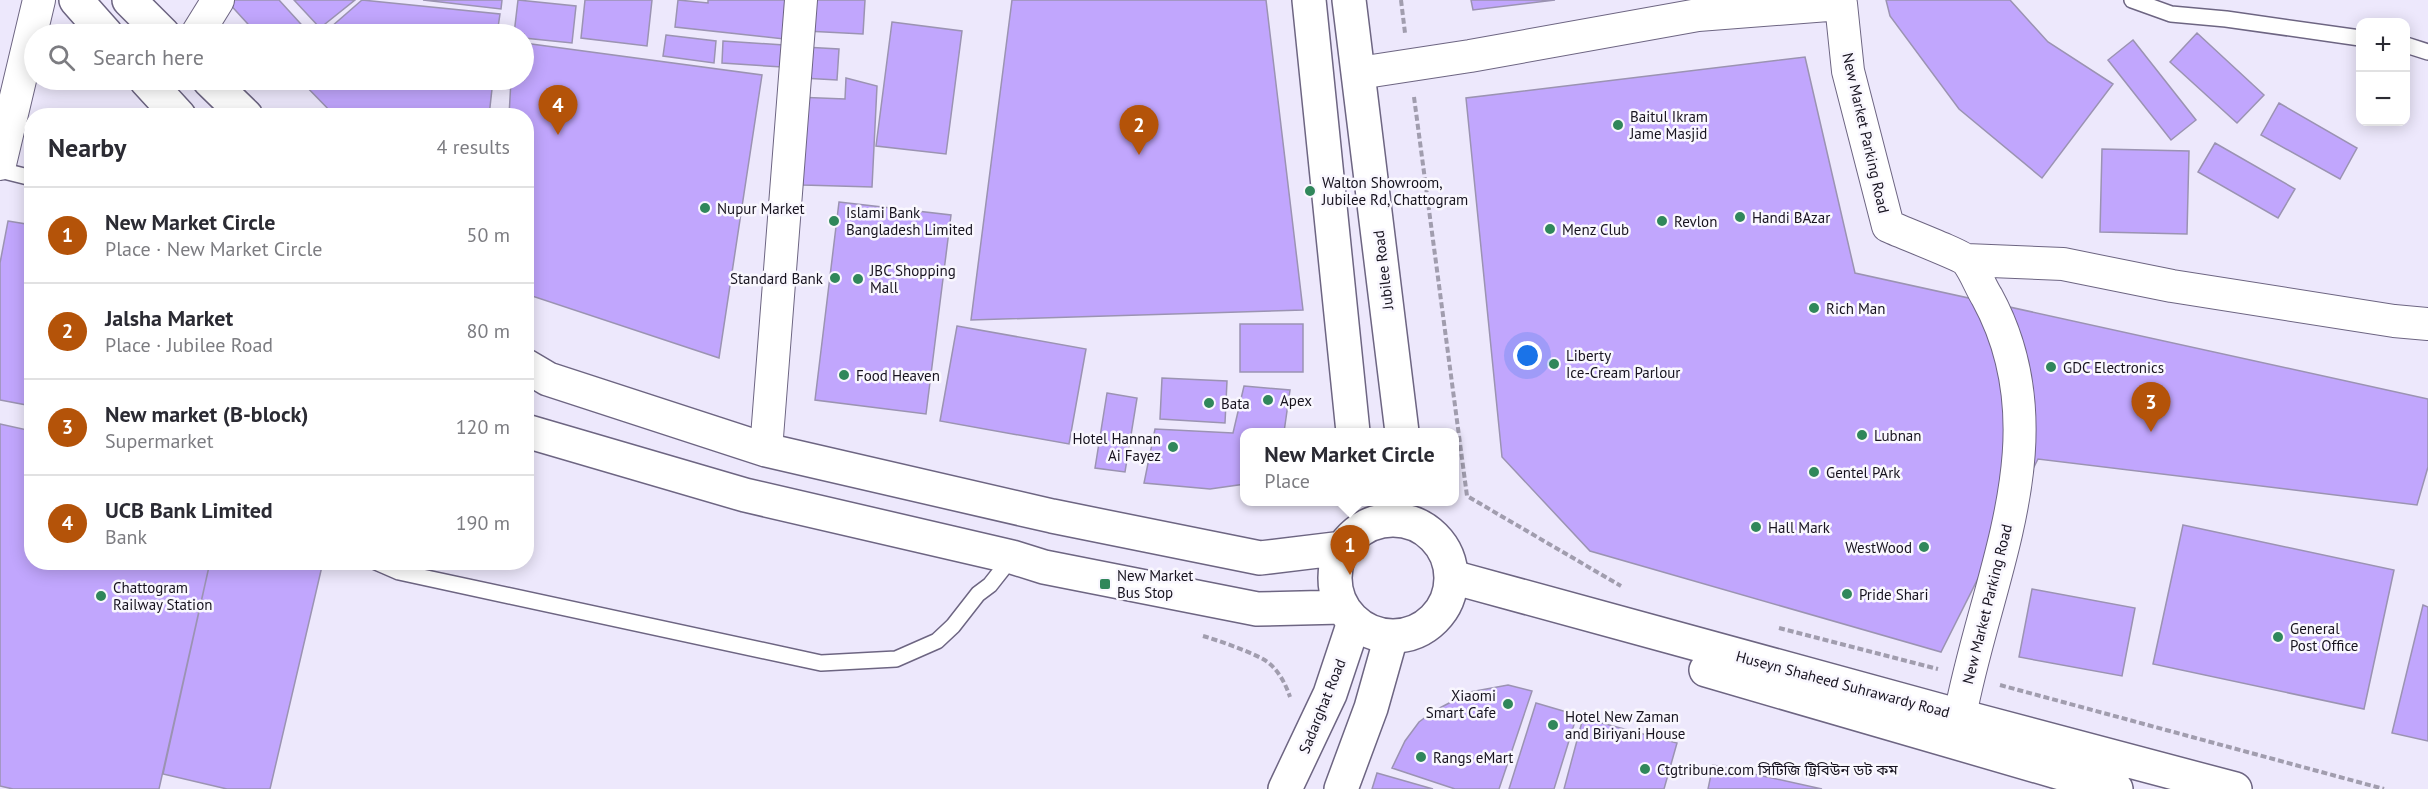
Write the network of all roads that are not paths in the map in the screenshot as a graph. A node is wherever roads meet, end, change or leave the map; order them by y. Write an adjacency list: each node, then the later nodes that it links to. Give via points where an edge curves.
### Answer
1 (39, 0): 10 (street)
2 (76, 0): 11 (main road)
3 (129, 0): 12 (main road)
4 (218, 0): 13 (street)
5 (801, 0): 32 (street)
6 (1309, 0): 29 (main road)
7 (1349, 0): 18 (main road, Jubilee Road)
8 (2132, 0): 14 (lane, via 2171,14)
9 (1841, 2): 18 (street, New Market Parking Road, via 1698,15); 26 (street, New Market Parking Road, via 1848,71 1888,226)
10 (33, 24)
11 (97, 24)
12 (154, 24)
13 (203, 24)
14 (2356, 37)
15 (2410, 46): 16 (lane)
16 (2428, 52)
17 (24, 63): 23 (street)
18 (1359, 73): 30 (main road, Jubilee Road)
19 (155, 90): 21 (main road)
20 (219, 90): 22 (main road)
21 (172, 108)
22 (238, 108)
23 (0, 164)
24 (0, 170): 25 (lane)
25 (24, 176)
26 (1966, 260): 27 (street, via 2063,264 2172,286); 40 (street, New Market Parking Road, via 2001,324 2019,397 2019,466 2002,555 1967,676)
27 (2428, 324)
28 (534, 371): 32 (main road, via 548,379)
29 (1353, 428)
30 (1402, 428)
31 (534, 433): 35 (main road, via 746,495)
32 (766, 450): 34 (main road, via 1052,516 1260,558)
33 (1411, 512): 34 (main road, via 1395,520); 37 (main road, via 1441,544 1449,559)
34 (1356, 526): 38 (main road, via 1336,567 1335,588)
35 (1012, 557): 36 (lane, via 937,641 896,658 821,663); 38 (main road, via 1044,567 1257,609)
36 (394, 570)
37 (1451, 586): 39 (main road, via 1441,612 1428,626); 40 (main road, Huseyn Shaheed Suhrawardy Road); 43 (main road)
38 (1348, 614): 39 (main road, via 1371,633); 41 (main road, Sadarghat Road, via 1330,694)
39 (1391, 637): 42 (main road, via 1371,708)
40 (1960, 716): 44 (main road, Huseyn Shaheed Suhrawardy Road)
41 (1285, 789)
42 (1341, 789)
43 (2116, 789)
44 (2235, 789)

